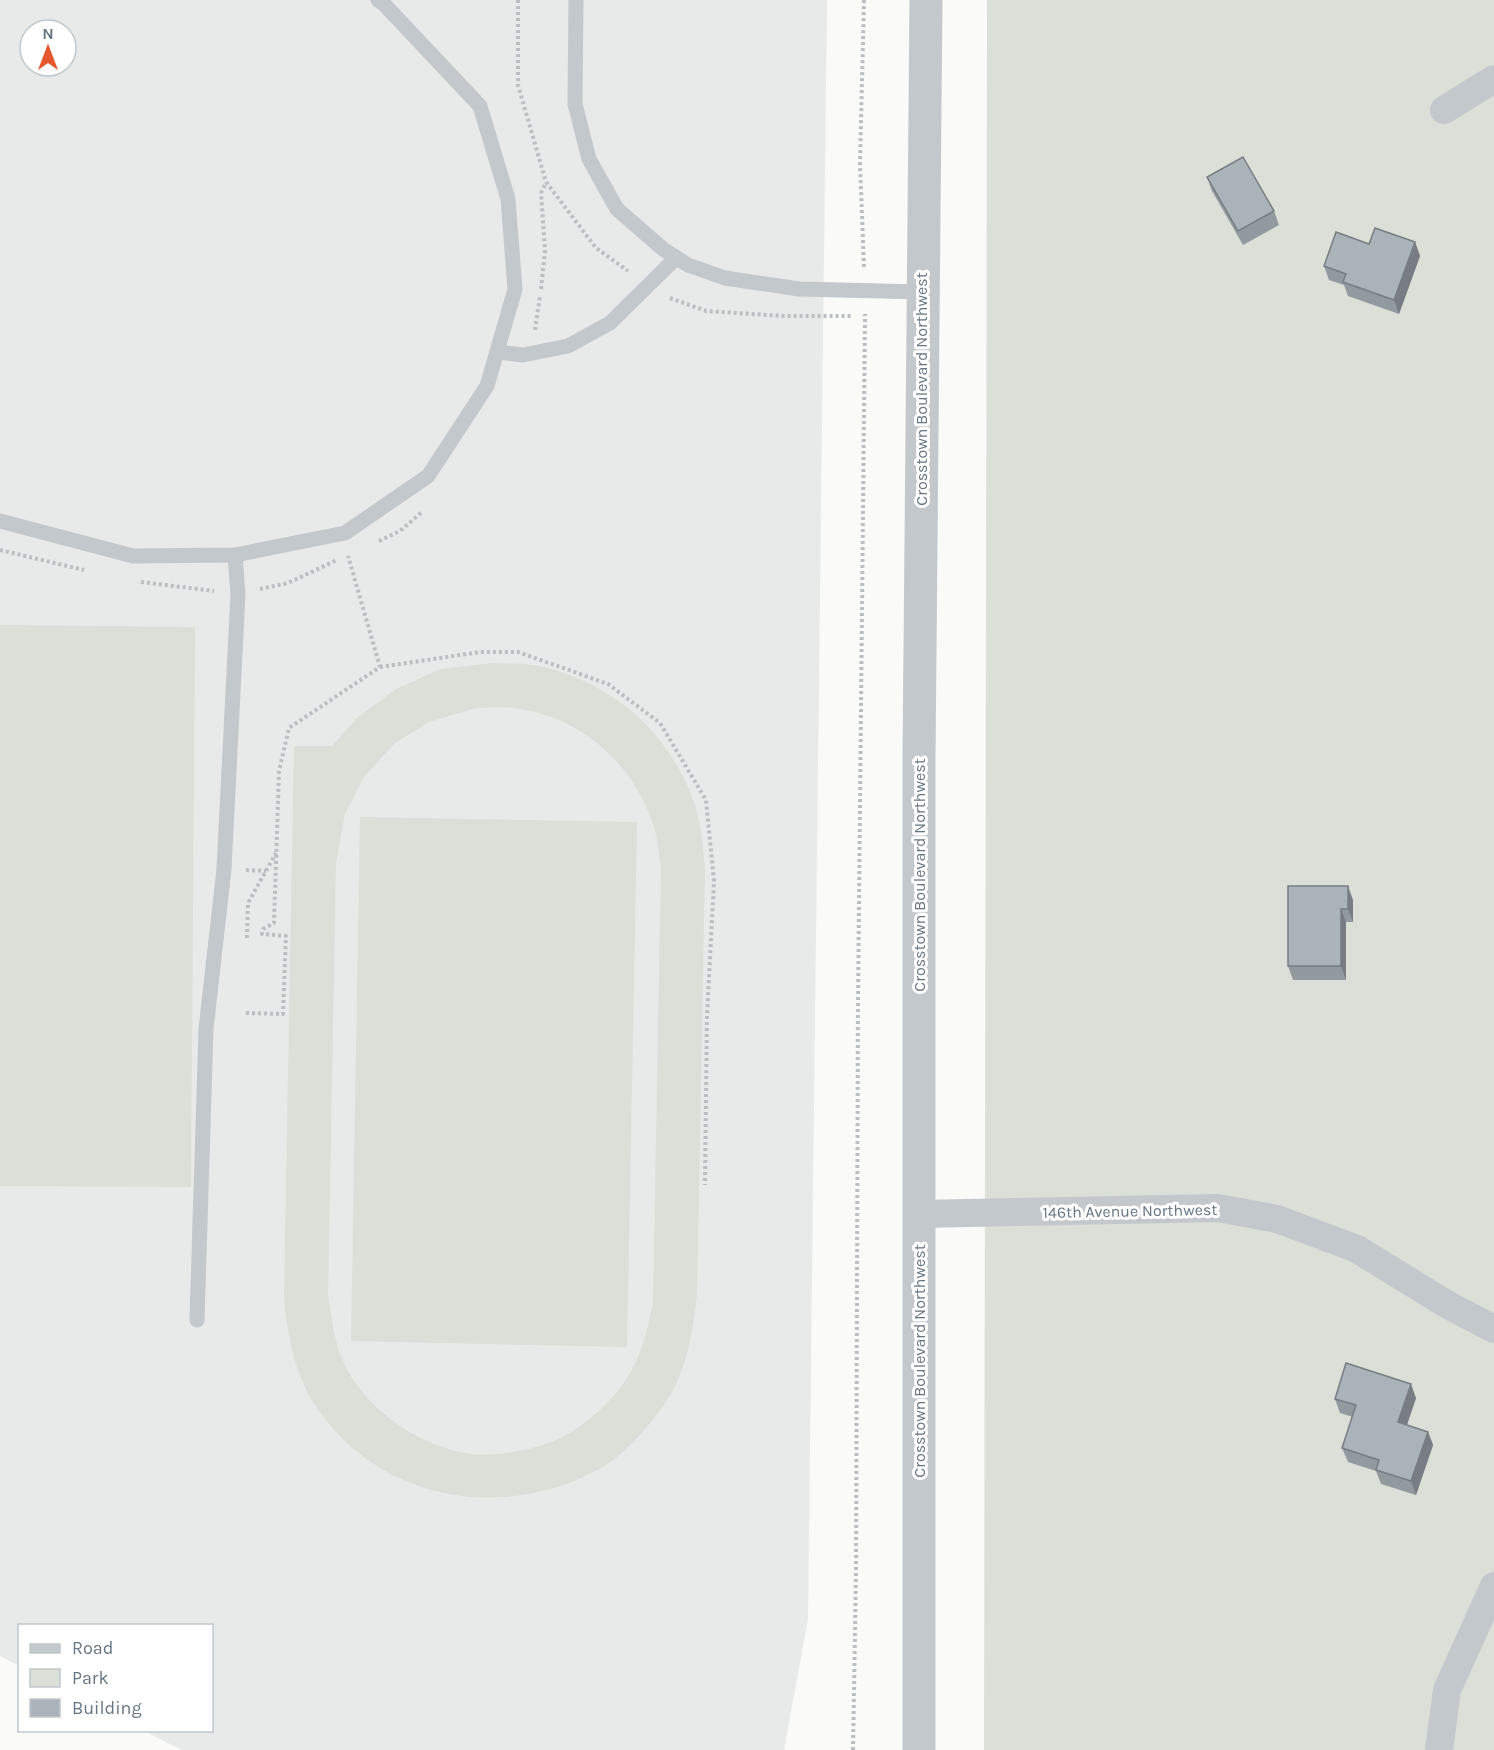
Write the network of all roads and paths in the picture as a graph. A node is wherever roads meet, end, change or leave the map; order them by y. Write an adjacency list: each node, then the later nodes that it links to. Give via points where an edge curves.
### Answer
1 (378, 0): 12 (lane, via 480,106 508,199 515,290)
2 (576, 0): 8 (lane, via 575,104 589,159 617,208)
3 (864, 0): 9 (path, via 860,164)
4 (926, 0): 10 (street, Crosstown Boulevard Northwest)
5 (1494, 79): 6 (street)
6 (1444, 110)
7 (546, 182): 13 (path, via 541,193 545,251)
8 (676, 258): 10 (lane, via 726,278 799,289); 13 (lane, via 610,323 568,346)
9 (864, 266)
10 (922, 292): 29 (street, Crosstown Boulevard Northwest)
11 (864, 322): 33 (path)
12 (497, 352): 13 (lane); 19 (lane, via 487,386 428,476 345,533)
13 (531, 353)
14 (425, 509): 16 (path, via 399,531)
15 (0, 521): 19 (lane, via 133,556)
16 (369, 546)
17 (0, 550): 21 (path)
18 (358, 550): 20 (path)
19 (236, 555): 23 (lane)
20 (348, 555): 23 (path, via 288,583); 24 (path)
21 (86, 571)
22 (140, 581): 23 (path)
23 (238, 594): 30 (lane, via 224,869 206,1029)
24 (380, 667): 25 (path, via 289,728 279,771); 28 (path, via 480,652 518,652 608,684 660,723 706,800 714,881 707,1016)
25 (276, 852): 26 (path, via 248,903); 27 (path, via 274,923 263,929 262,934 286,936 283,1014)
26 (247, 938)
27 (246, 1013)
28 (705, 1185)
29 (919, 1214): 31 (street, 146th Avenue Northwest, via 1218,1209 1277,1220 1357,1249); 34 (street, Crosstown Boulevard Northwest)
30 (197, 1320)
31 (1494, 1329)
32 (1494, 1586): 35 (street, via 1447,1690)
33 (853, 1750)
34 (919, 1750)
35 (1439, 1750)

